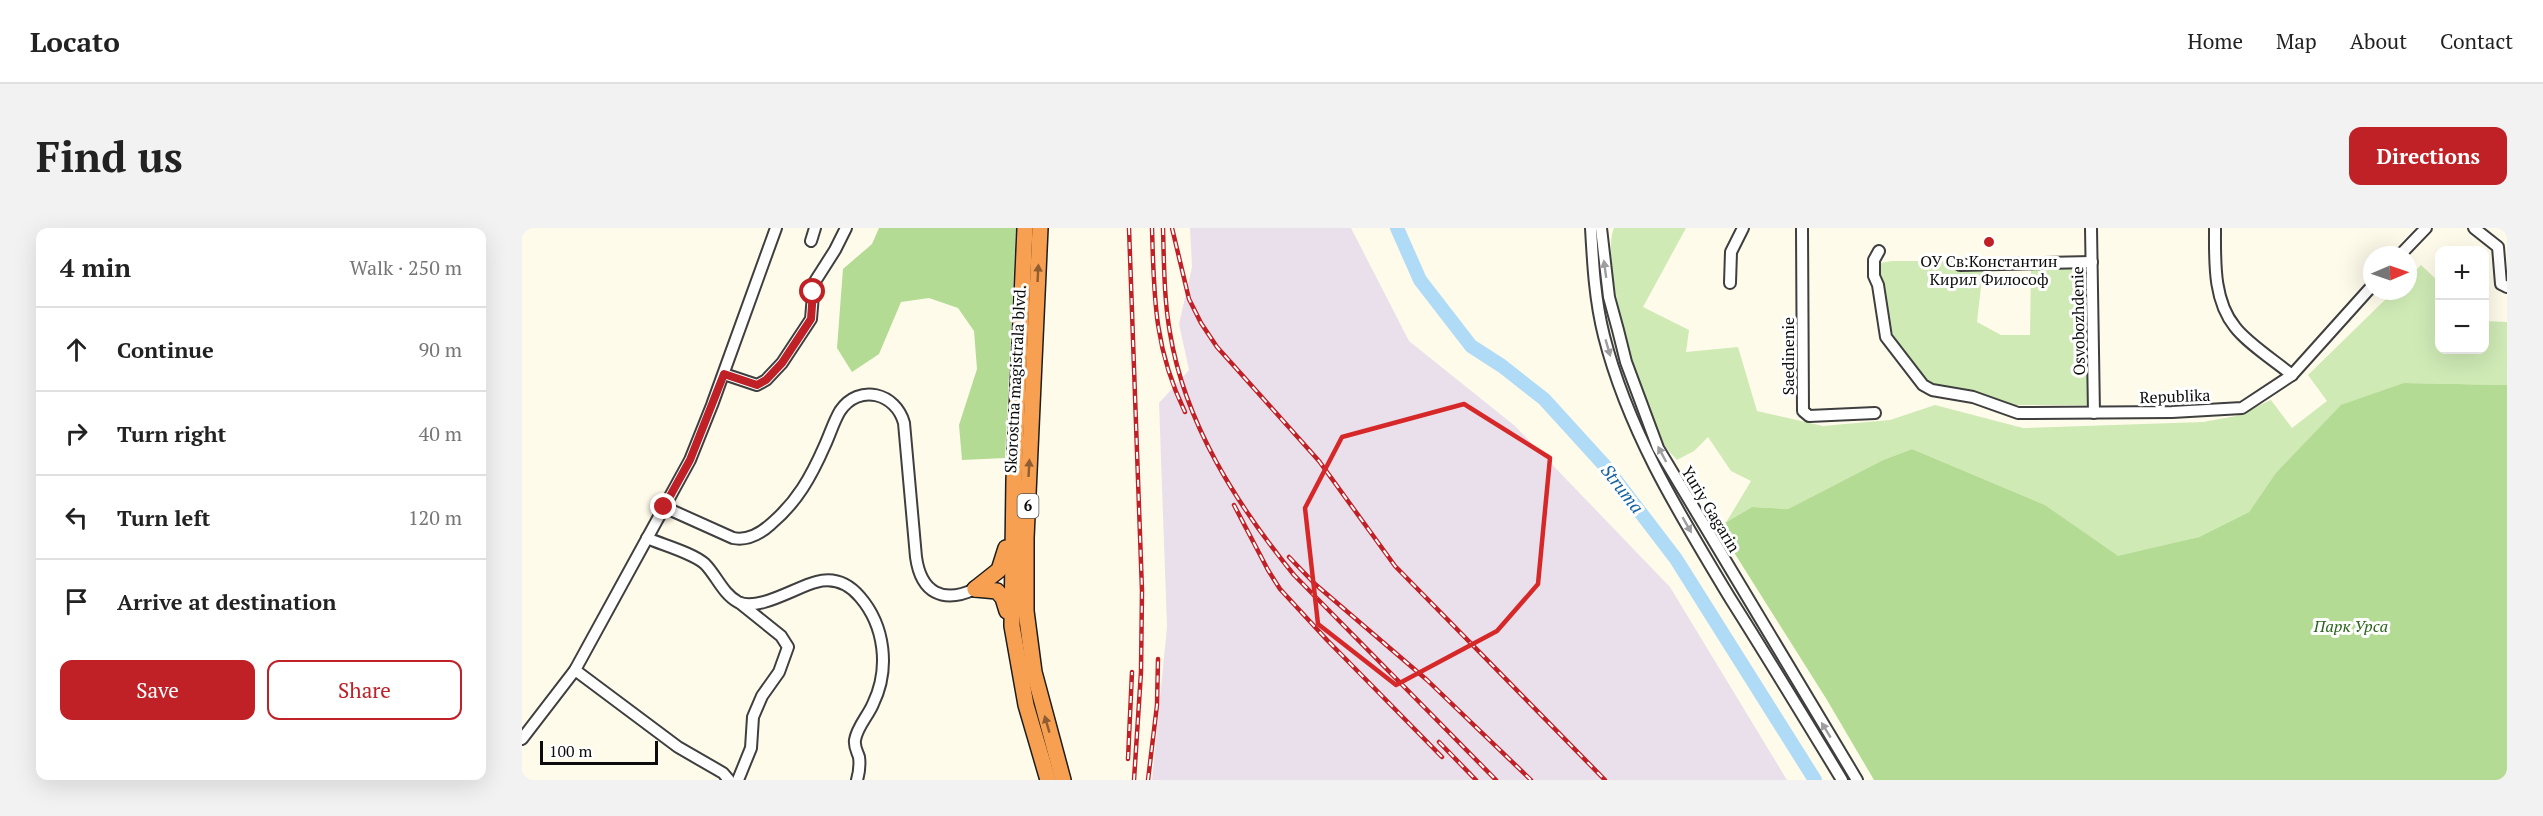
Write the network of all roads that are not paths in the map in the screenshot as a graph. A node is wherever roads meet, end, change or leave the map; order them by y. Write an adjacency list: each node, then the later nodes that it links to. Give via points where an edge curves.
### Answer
1 (776, 228): 22 (street)
2 (815, 228): 14 (street)
3 (846, 228): 22 (street, via 814,283 811,319 782,363 757,385)
4 (1025, 228): 26 (highway, Skorostna magistrala blvd. / 6)
5 (1040, 228): 38 (highway, Skorostna magistrala blvd. / 6, one-way to 5, via 1034,672 1026,611)
6 (1591, 228): 39 (street, Yuriy Gagarin, one-way to 39, via 1604,337 1638,435 1684,521)
7 (1601, 228): 40 (street, Yuriy Gagarin, one-way to 7, via 1658,448 1609,297)
8 (1743, 228): 19 (street, via 1731,252)
9 (1802, 228): 24 (street, Saedinenie, via 1803,411 1809,416)
10 (2091, 228): 17 (street, Osvobozhdenie)
11 (2215, 228): 23 (street, via 2215,272 2220,299 2235,327)
12 (2426, 228): 15 (street)
13 (2474, 228): 20 (street, via 2498,247 2501,284)
14 (811, 241)
15 (2409, 246)
16 (1878, 250): 25 (street, Republika, via 1874,276 1886,337 1923,385 2018,413)
17 (2092, 262): 18 (street); 25 (street, Osvobozhdenie)
18 (1960, 265)
19 (1730, 283)
20 (2507, 286)
21 (2363, 296): 23 (street, Republika)
22 (724, 374): 27 (street, via 690,460)
23 (2292, 375): 25 (street, Republika, via 2242,408)
24 (1875, 413)
25 (2094, 413)
26 (1014, 480): 29 (highway, via 1002,565); 31 (highway, Skorostna magistrala blvd. / 6, via 1011,584)
27 (664, 507): 28 (street); 29 (street, via 733,538 756,535 792,505 804,488 845,405 859,397 881,396 898,407 904,423 921,578 929,588 946,596)
28 (647, 538): 30 (street, via 704,563); 32 (street)
29 (975, 589): 31 (highway, via 1001,594)
30 (738, 602): 35 (street, via 781,636 788,647 779,672 753,717 751,748); 36 (street, via 764,602 831,579 849,586 868,606 882,642 883,667 874,702 855,738 860,759)
31 (1015, 648): 37 (highway, Skorostna magistrala blvd. / 6, via 1026,705)
32 (575, 670): 33 (street); 34 (street)
33 (522, 739)
34 (729, 780)
35 (738, 780)
36 (857, 780)
37 (1048, 780)
38 (1063, 780)
39 (1842, 780)
40 (1857, 780)

